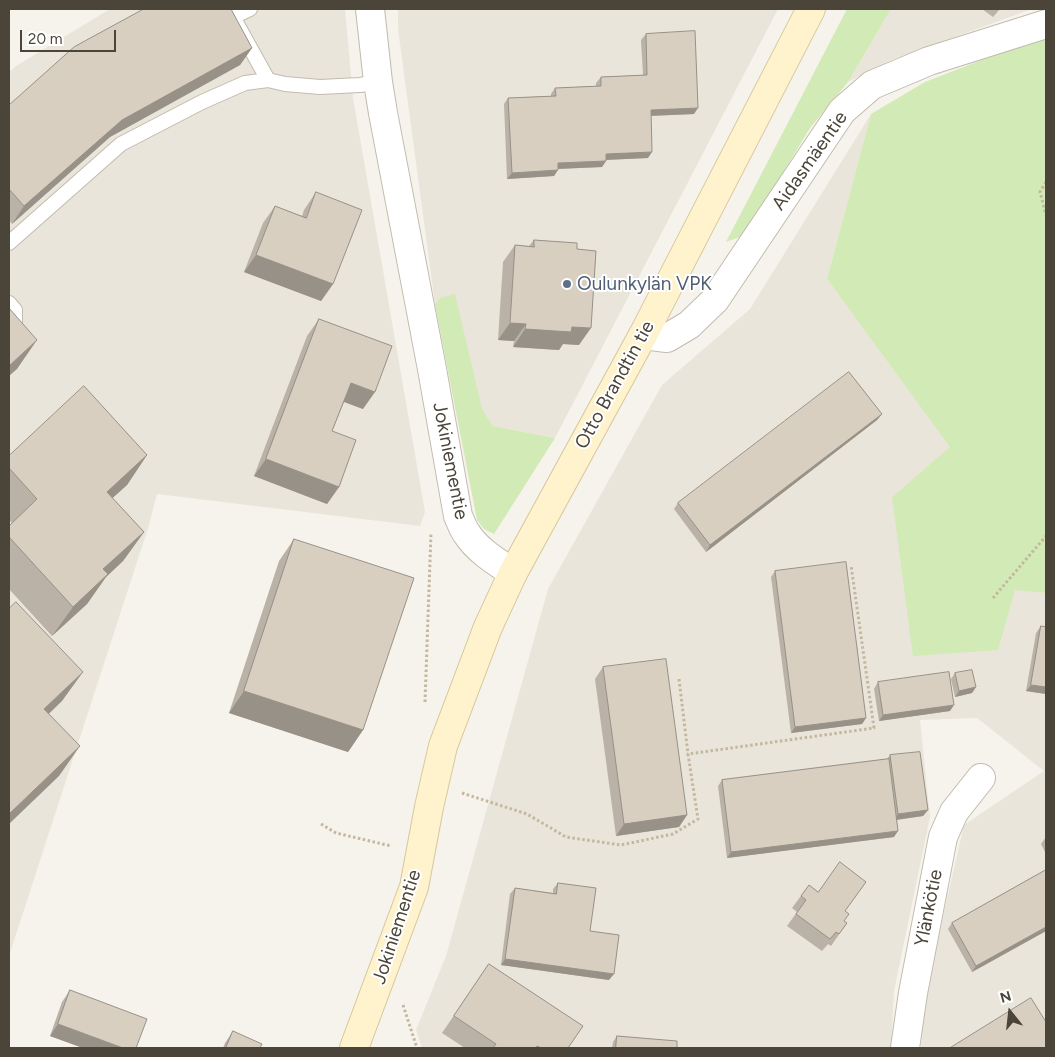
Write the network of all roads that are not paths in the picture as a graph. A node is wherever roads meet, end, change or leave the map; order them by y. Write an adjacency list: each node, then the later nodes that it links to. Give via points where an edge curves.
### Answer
1 (250, 9): 5 (lane, via 233,17)
2 (370, 9): 6 (street, Jokiniementie)
3 (810, 9): 9 (street, Otto Brandtin tie)
4 (1046, 24): 9 (street, Aidasmäentie, via 929,60 872,85 842,111 714,300 689,325 667,338)
5 (268, 80): 6 (lane, via 320,87); 7 (lane, via 237,86 121,144)
6 (378, 82): 11 (street, Jokiniementie, via 458,516 475,545)
7 (9, 243)
8 (9, 303): 10 (lane, via 15,310 14,326)
9 (644, 335): 11 (street, Otto Brandtin tie)
10 (24, 338)
11 (513, 573): 13 (street, Jokiniementie, via 488,628 443,746 414,887)
12 (981, 778): 14 (street, Ylänkötie, via 954,812 943,837)
13 (354, 1048)
14 (905, 1048)

